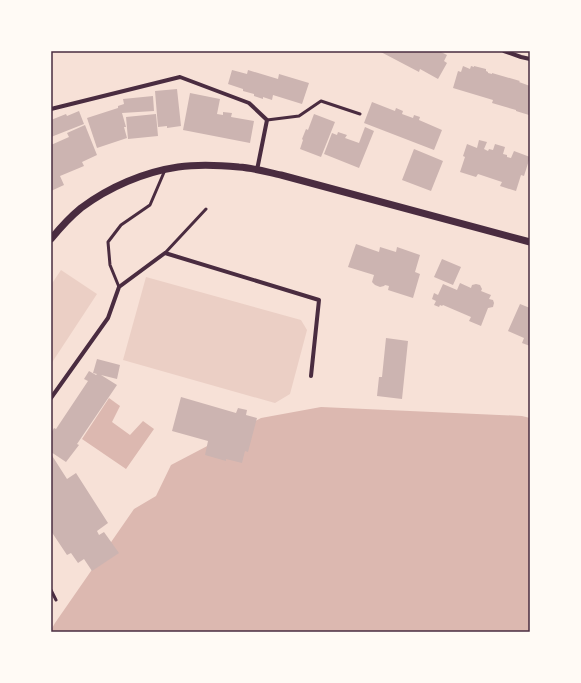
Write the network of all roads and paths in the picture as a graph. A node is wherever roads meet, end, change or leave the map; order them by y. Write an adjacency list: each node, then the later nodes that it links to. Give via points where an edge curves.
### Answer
1 (504, 51): 2 (street)
2 (530, 59)
3 (51, 109): 5 (street, via 180,77 249,103)
4 (360, 114): 5 (lane, via 321,101 299,116)
5 (267, 120): 7 (street)
6 (165, 170): 7 (street, via 201,165); 9 (street, via 137,178 98,196 80,209); 12 (lane, via 150,205 121,225 108,242 110,264)
7 (257, 170): 10 (street)
8 (206, 209): 11 (lane)
9 (51, 239)
10 (530, 242)
11 (165, 253): 12 (street); 13 (street, via 319,300)
12 (119, 287): 14 (street, via 108,318)
13 (311, 376)
14 (51, 398)
15 (51, 590): 16 (lane)
16 (56, 600)

